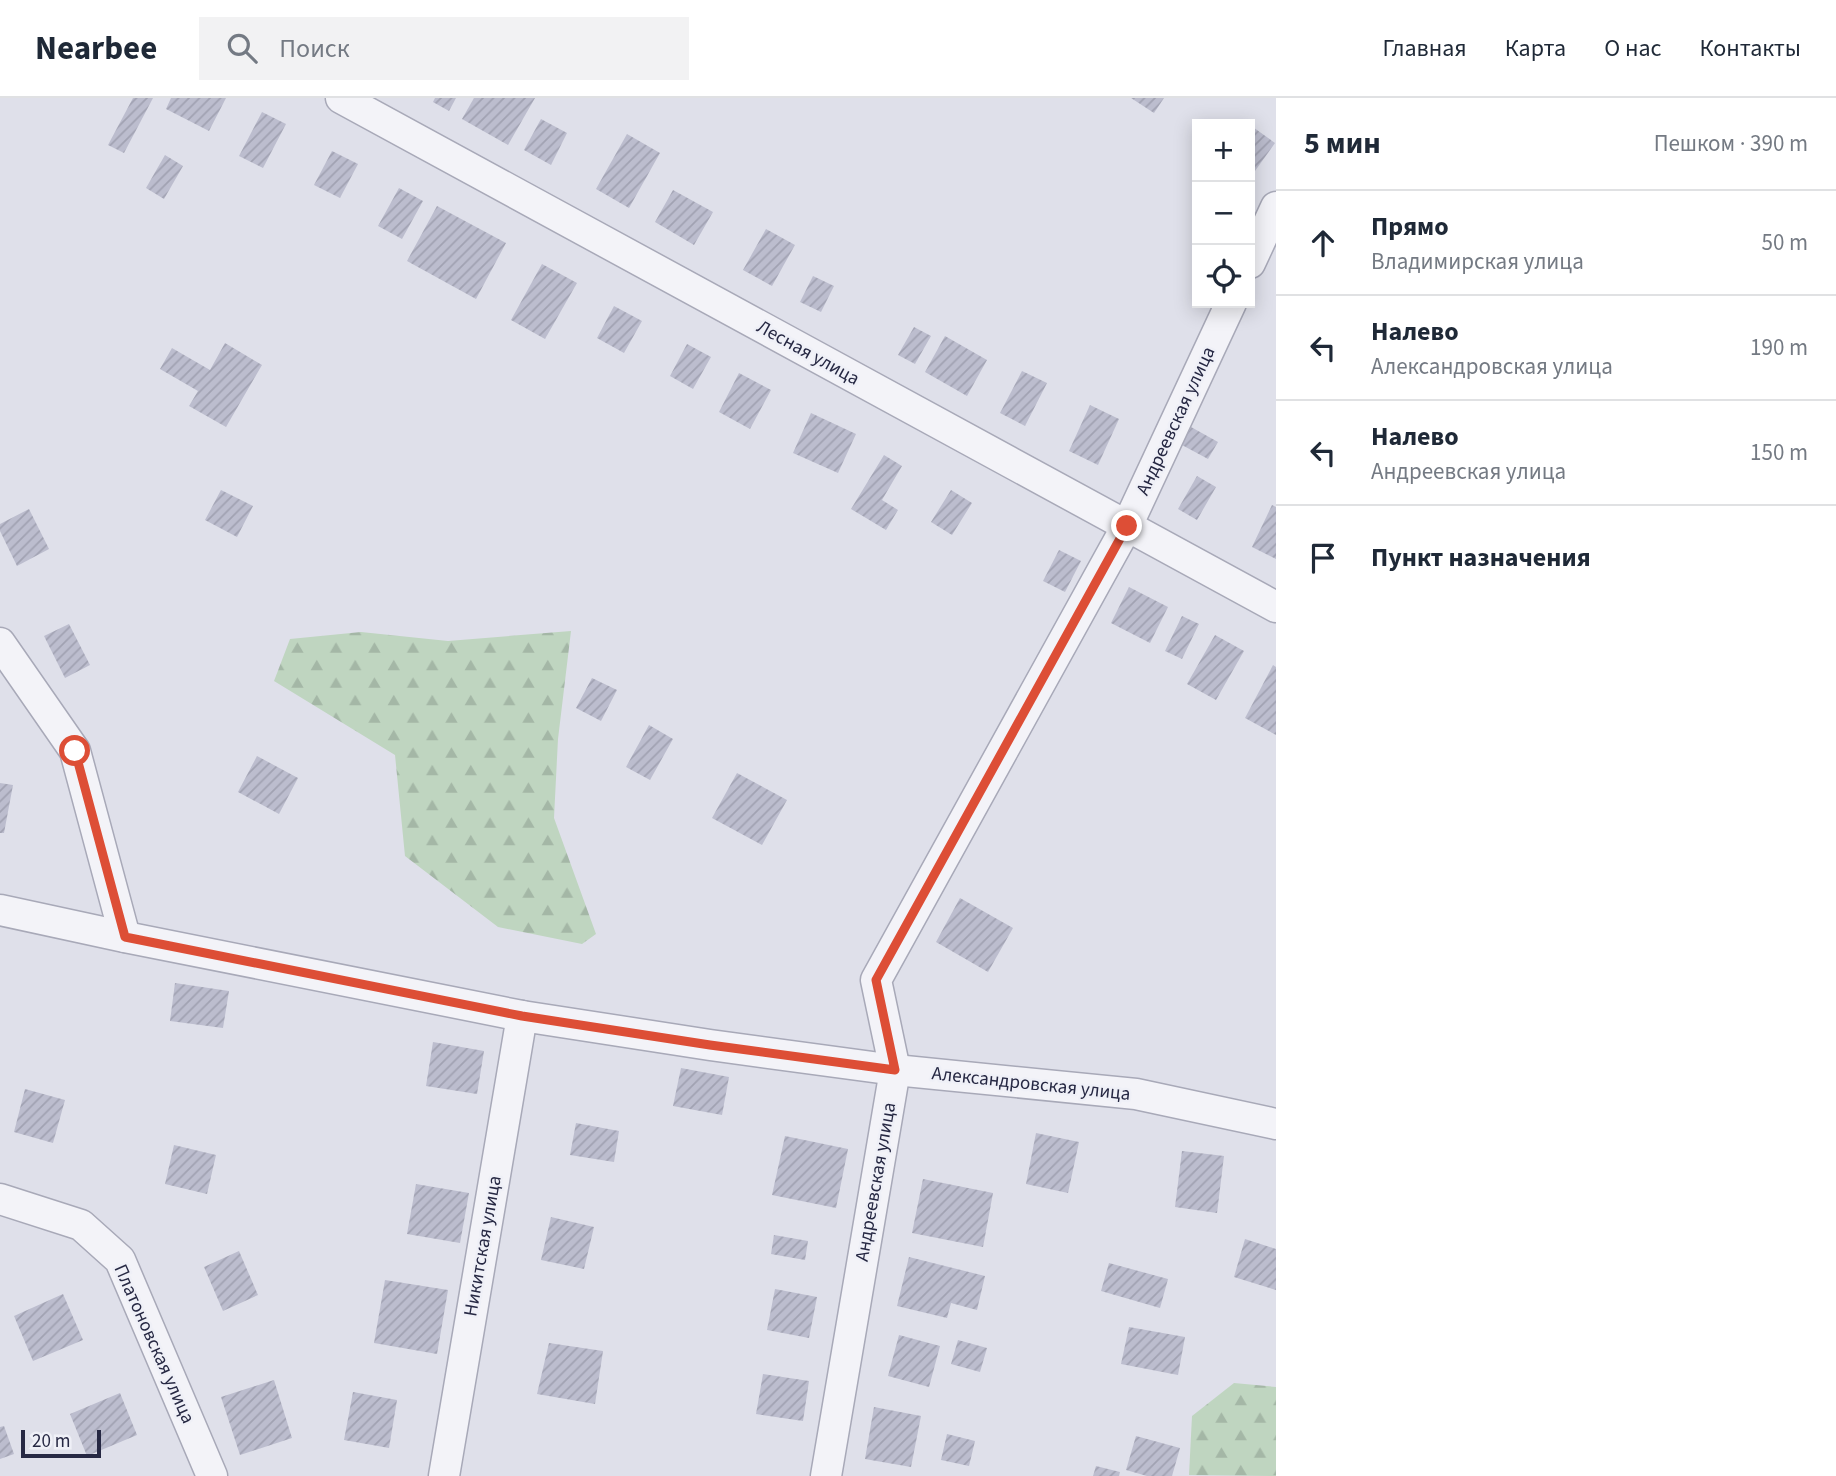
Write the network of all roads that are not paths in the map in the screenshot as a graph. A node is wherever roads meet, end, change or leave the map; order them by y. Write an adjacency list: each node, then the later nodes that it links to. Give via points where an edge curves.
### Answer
1 (341, 98): 5 (street, Лесная улица)
2 (1276, 207): 3 (street)
3 (1255, 252)
4 (1229, 308): 5 (street, Андреевская улица)
5 (1127, 526): 6 (street, Лесная улица); 11 (street, Андреевская улица, via 876,980)
6 (1276, 607)
7 (0, 643): 9 (street, via 75,751)
8 (0, 910): 9 (street, Александровская улица)
9 (125, 937): 10 (street, Александровская улица)
10 (522, 1016): 11 (street, Александровская улица); 15 (street, Никитская улица)
11 (895, 1070): 12 (street, Александровская улица, via 1136,1094); 16 (street, Андреевская улица)
12 (1276, 1124)
13 (0, 1199): 14 (street, Платоновская улица, via 81,1225 120,1260)
14 (212, 1476)
15 (444, 1476)
16 (826, 1476)

